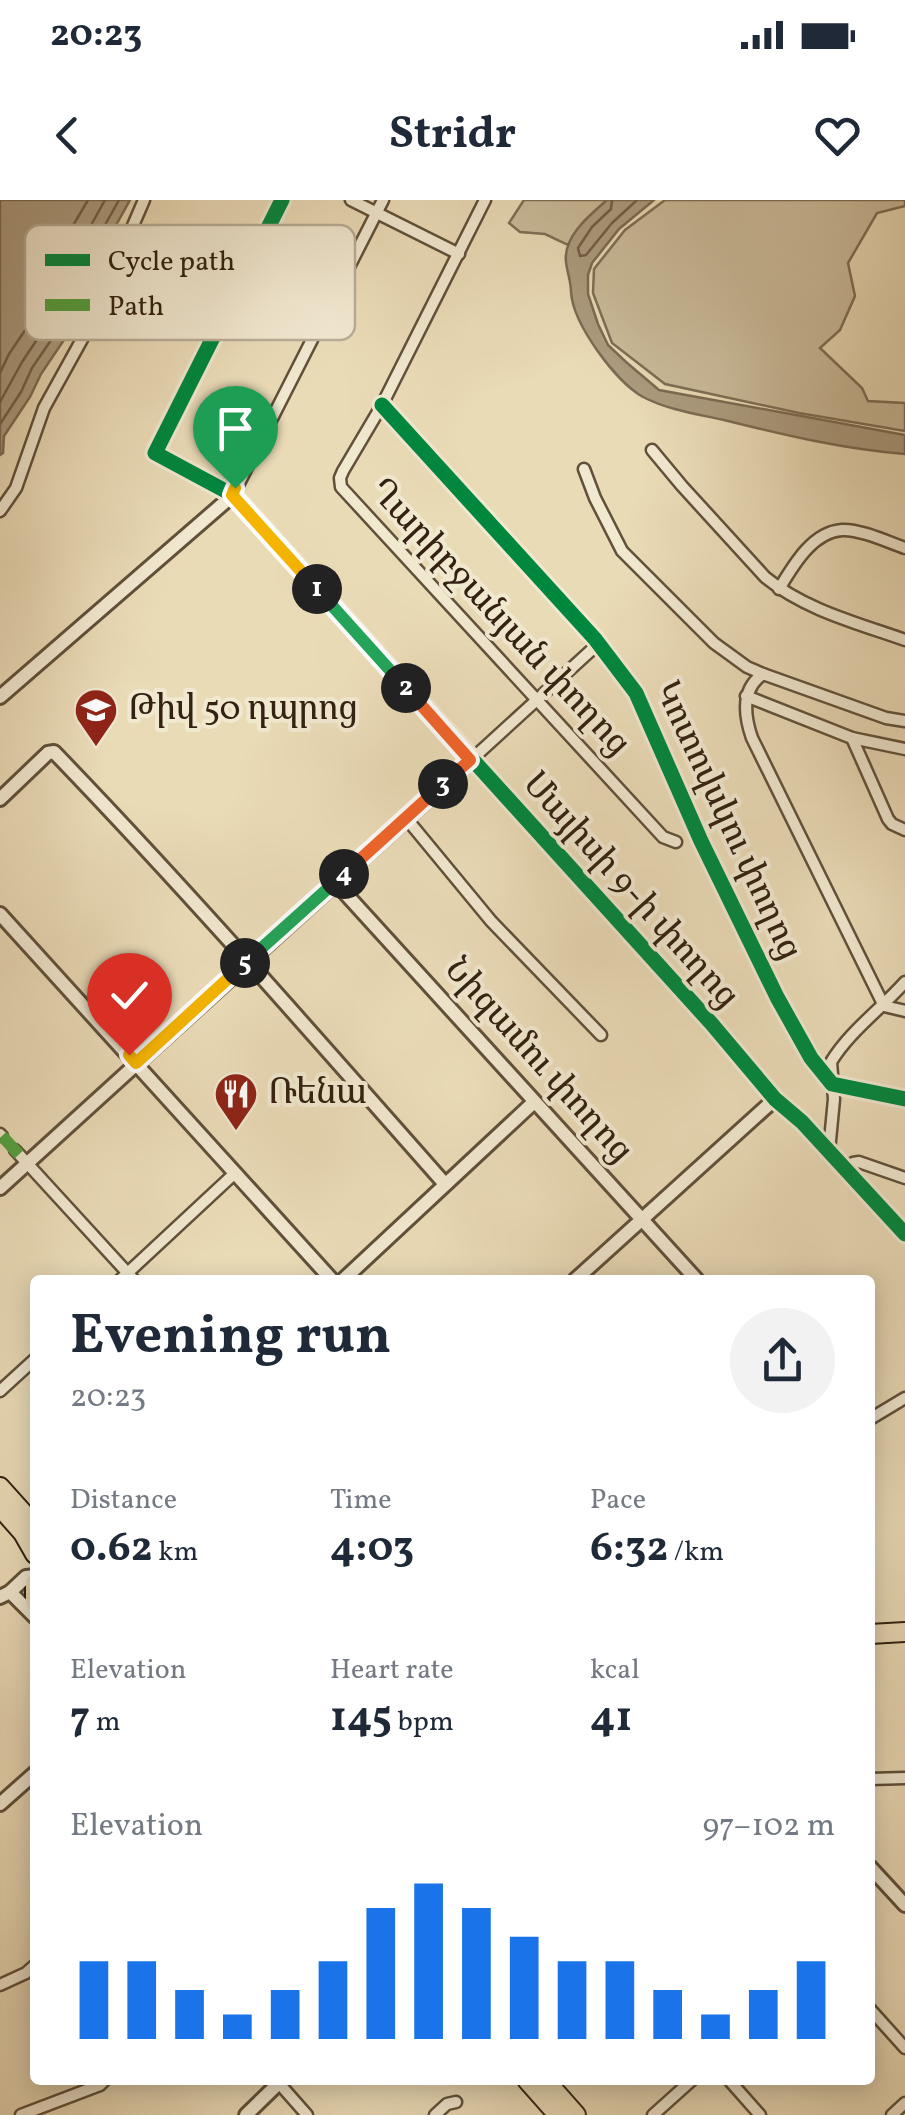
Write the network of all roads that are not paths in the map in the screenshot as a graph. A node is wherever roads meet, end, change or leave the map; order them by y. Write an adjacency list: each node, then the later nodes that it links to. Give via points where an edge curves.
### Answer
1 (144, 200): 7 (street)
2 (282, 200): 8 (street)
3 (351, 200): 6 (street)
4 (384, 200): 6 (street)
5 (485, 200): 9 (street, Ղարիբջանյան փողոց)
6 (377, 213): 9 (street); 10 (street)
7 (133, 225)
8 (270, 225)
9 (459, 254): 14 (street, Ղարիբջանյան փողոց)
10 (355, 256)
11 (82, 340): 18 (street)
12 (212, 340): 17 (street, via 155,454)
13 (312, 340): 17 (street)
14 (382, 406): 22 (street, Կոտովսկու փողոց); 26 (street, Ղարիբջանյան փողոց, via 343,470 341,487)
15 (652, 450): 20 (street)
16 (584, 469): 23 (street, via 622,551 714,643)
17 (232, 495): 25 (street); 30 (street, Մայիսի 9-ի փողոց)
18 (0, 511)
19 (905, 548): 20 (street, via 834,532 804,552)
20 (775, 589): 21 (street)
21 (905, 640)
22 (598, 644): 26 (street); 43 (street, Կոտովսկու փողոց, via 636,693 777,997)
23 (763, 674): 24 (street); 27 (street)
24 (746, 696): 28 (street); 39 (street, via 752,738)
25 (0, 698)
26 (536, 700): 30 (street); 34 (street, Ղարիբջանյան փողոց, via 663,837)
27 (905, 721)
28 (852, 738): 29 (street); 33 (street, via 888,819)
29 (905, 749)
30 (470, 760): 32 (street); 44 (street, Մայիսի 9-ի փողոց)
31 (1, 795): 37 (street, via 54,752)
32 (406, 818): 35 (street); 41 (street, via 490,921)
33 (905, 830)
34 (676, 842)
35 (336, 882): 37 (street); 46 (street, Նիզամու փողոց)
36 (0, 914): 42 (street)
37 (248, 960): 42 (street); 53 (street)
38 (905, 982): 39 (street)
39 (884, 1006): 40 (street); 43 (street, via 835,1055)
40 (905, 1011)
41 (600, 1035)
42 (136, 1063): 49 (street); 51 (street)
43 (832, 1084): 45 (street); 48 (street)
44 (775, 1099): 48 (street, Մայիսի 9-ի փողոց); 55 (street)
45 (905, 1099)
46 (534, 1102): 53 (street); 55 (street, Նիզամու փողոց)
47 (15, 1150): 49 (street)
48 (829, 1152): 50 (street, Մայիսի 9-ի փողոց)
49 (27, 1163): 54 (street); 57 (street)
50 (847, 1171): 52 (street, via 859,1162); 56 (street, Մայիսի 9-ի փողոց)
51 (235, 1173): 58 (street); 59 (street)
52 (905, 1178)
53 (444, 1184): 60 (street)
54 (0, 1188)
55 (642, 1219): 61 (street); 62 (street, Նիզամու փողոց)
56 (905, 1234)
57 (124, 1275)
58 (130, 1275)
59 (327, 1275)
60 (348, 1275)
61 (580, 1275)
62 (692, 1275)
63 (30, 1363): 64 (street)
64 (0, 1391)
65 (905, 1398): 66 (street)
66 (875, 1416)
67 (0, 1487): 69 (main road)
68 (0, 1507): 70 (main road)
69 (30, 1520)
70 (30, 1544)
71 (30, 1578): 72 (street)
72 (5, 1595): 73 (street)
73 (30, 1613)
74 (905, 1620): 75 (main road)
75 (875, 1622)
76 (905, 1632): 77 (main road)
77 (875, 1634)
78 (30, 1777): 81 (street)
79 (905, 1778): 80 (street)
80 (875, 1779)
81 (0, 1804)
82 (875, 1872): 83 (street)
83 (905, 1905)
84 (30, 1969): 85 (street)
85 (0, 1985)
86 (875, 2015): 87 (street)
87 (905, 2048)
88 (100, 2085): 97 (street)
89 (275, 2085): 98 (street)
90 (282, 2085): 99 (street)
91 (531, 2085): 101 (main road)
92 (549, 2085): 102 (main road)
93 (687, 2085): 103 (street)
94 (733, 2085): 104 (street)
95 (456, 2102): 100 (street)
96 (905, 2103): 105 (street)
97 (21, 2115)
98 (246, 2115)
99 (307, 2115)
100 (435, 2115)
101 (558, 2115)
102 (576, 2115)
103 (654, 2115)
104 (760, 2115)
105 (892, 2115)

